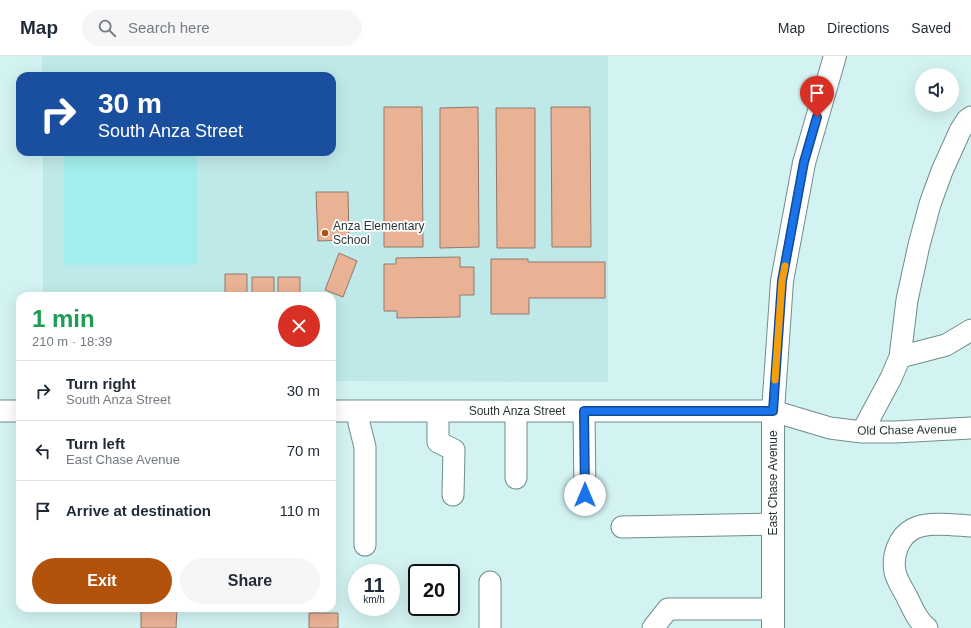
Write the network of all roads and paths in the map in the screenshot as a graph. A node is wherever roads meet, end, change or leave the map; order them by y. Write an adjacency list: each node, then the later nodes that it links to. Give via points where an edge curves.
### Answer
1 (835, 56): 12 (main road, East Chase Avenue, via 804,162 782,281)
2 (971, 116): 4 (street, via 960,131 928,211 907,300)
3 (971, 330): 4 (street, via 946,345)
4 (900, 356): 14 (street)
5 (0, 411): 6 (street)
6 (16, 411)
7 (336, 411): 8 (street, South Anza Street)
8 (359, 411): 9 (street, South Anza Street); 21 (street, via 365,447)
9 (438, 411): 10 (street, South Anza Street); 16 (street, via 438,442 454,450)
10 (516, 411): 11 (street, South Anza Street); 15 (street)
11 (584, 411): 12 (street, South Anza Street); 17 (street)
12 (773, 411): 14 (street, Old Chase Avenue, via 830,428); 18 (main road, East Chase Avenue)
13 (971, 428): 14 (street, Old Chase Avenue)
14 (862, 432)
15 (516, 478)
16 (453, 495)
17 (585, 495)
18 (773, 524): 20 (street); 23 (main road, East Chase Avenue)
19 (971, 526): 26 (street, via 926,525 913,528 897,546 896,574 916,616)
20 (622, 527)
21 (365, 545)
22 (490, 582): 24 (street)
23 (773, 618): 25 (street, via 668,609)
24 (490, 628)
25 (653, 628)
26 (927, 628)

